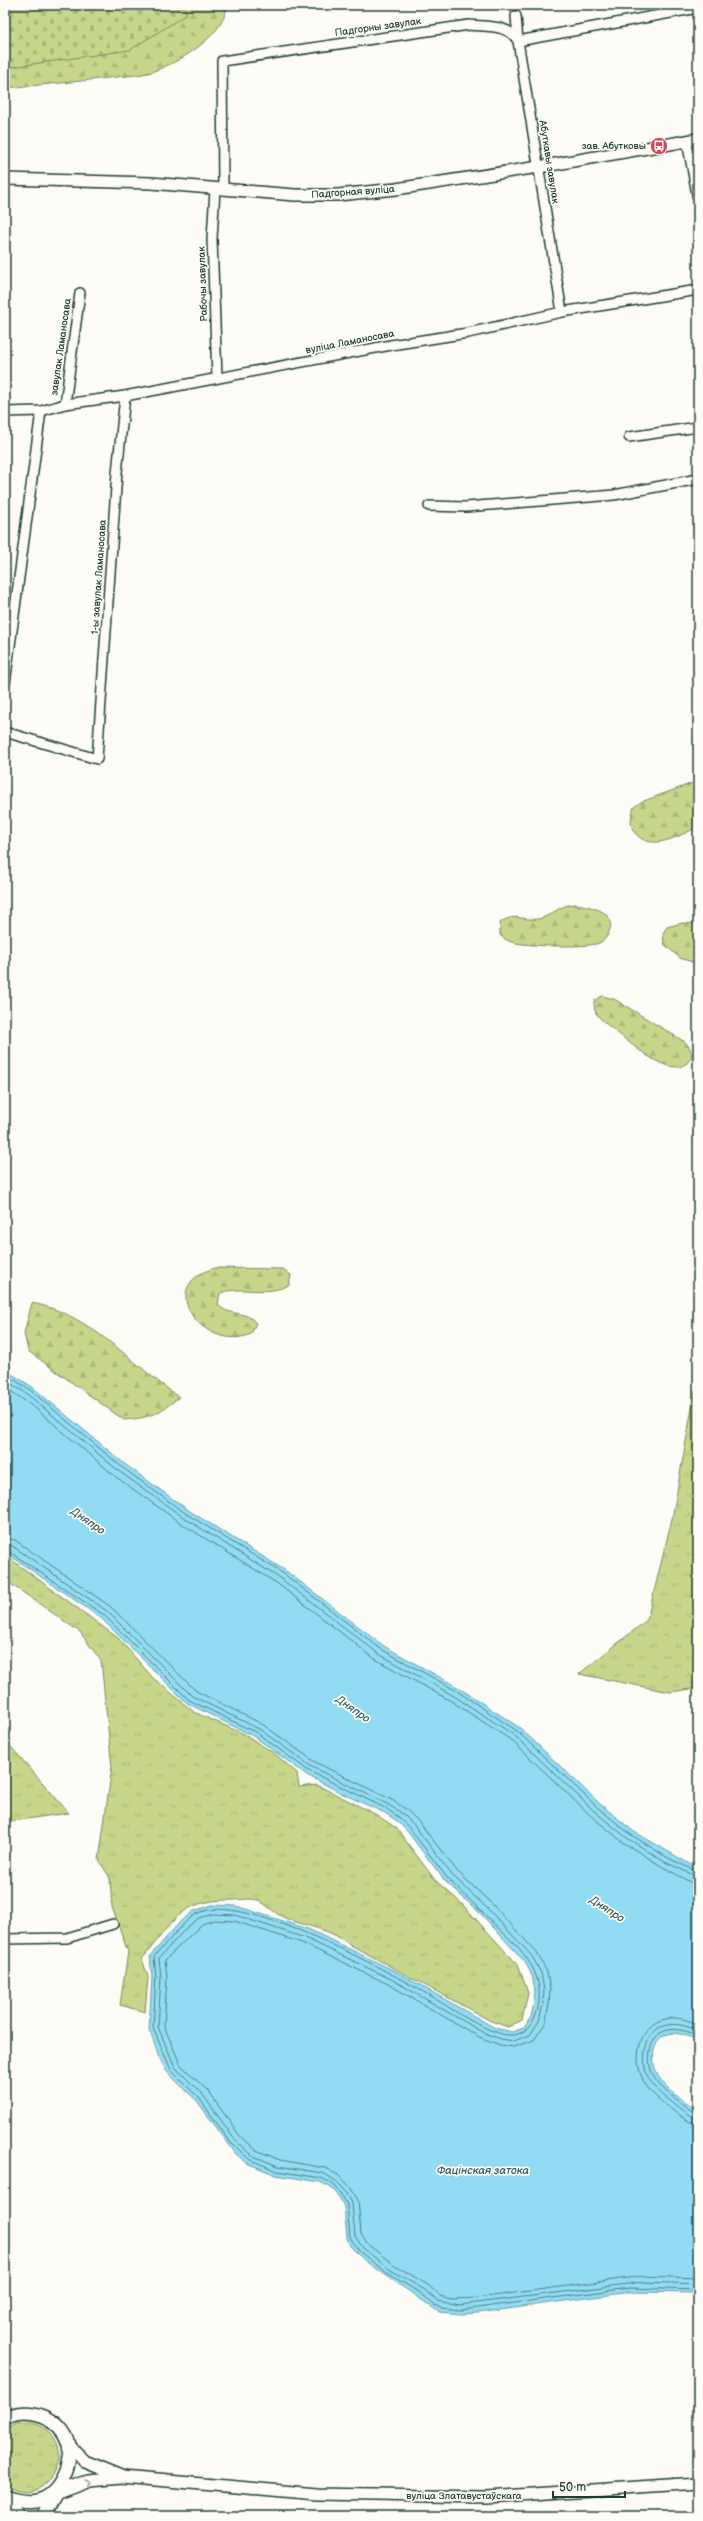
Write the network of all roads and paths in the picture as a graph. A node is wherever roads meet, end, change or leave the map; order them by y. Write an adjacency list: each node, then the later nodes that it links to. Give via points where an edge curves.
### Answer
1 (698, 8): 3 (street)
2 (516, 16): 3 (street, Абуткавы завулак)
3 (518, 41): 4 (street, Падгорны завулак, via 506,29 469,25); 7 (street, Абуткавы завулак)
4 (222, 61): 9 (street, Рабочы завулак)
5 (698, 139): 6 (street, Падгорная вуліца)
6 (687, 141): 7 (street, Падгорная вуліца); 10 (street)
7 (539, 168): 9 (street, Падгорная вуліца, via 338,195 295,195); 13 (street, Абуткавы завулак)
8 (5, 179): 9 (street, Падгорная вуліца, via 151,183)
9 (219, 189): 14 (street, Рабочы завулак, via 212,239)
10 (698, 200)
11 (698, 290): 13 (street, вуліца Ламаносава)
12 (80, 293): 16 (street, завулак Ламаносава)
13 (562, 312): 14 (street, вуліца Ламаносава, via 468,333)
14 (217, 378): 15 (street, вуліца Ламаносава)
15 (125, 396): 16 (street, вуліца Ламаносава); 24 (street, 1-ы завулак Ламаносава, via 117,473 97,759)
16 (65, 404): 17 (street, вуліца Ламаносава)
17 (41, 410): 18 (street, вуліца Ламаносава); 23 (street)
18 (5, 412)
19 (698, 427): 20 (street)
20 (629, 437)
21 (698, 479): 22 (street, via 614,495 466,507)
22 (429, 506)
23 (5, 684)
24 (5, 732)
25 (113, 1924): 26 (street, via 67,1938)
26 (5, 1938)
27 (9, 2414): 28 (main road, via 42,2415 63,2434)
28 (69, 2445): 29 (street, via 85,2461); 31 (main road, via 68,2464)
29 (122, 2477): 30 (street, вуліца Златавустаўскага, via 337,2495 487,2497); 31 (street, one-way to 29, via 89,2480)
30 (698, 2483)
31 (55, 2493): 32 (main road, via 31,2502); 34 (main road)
32 (5, 2498): 33 (main road)
33 (17, 2516)
34 (43, 2516)

